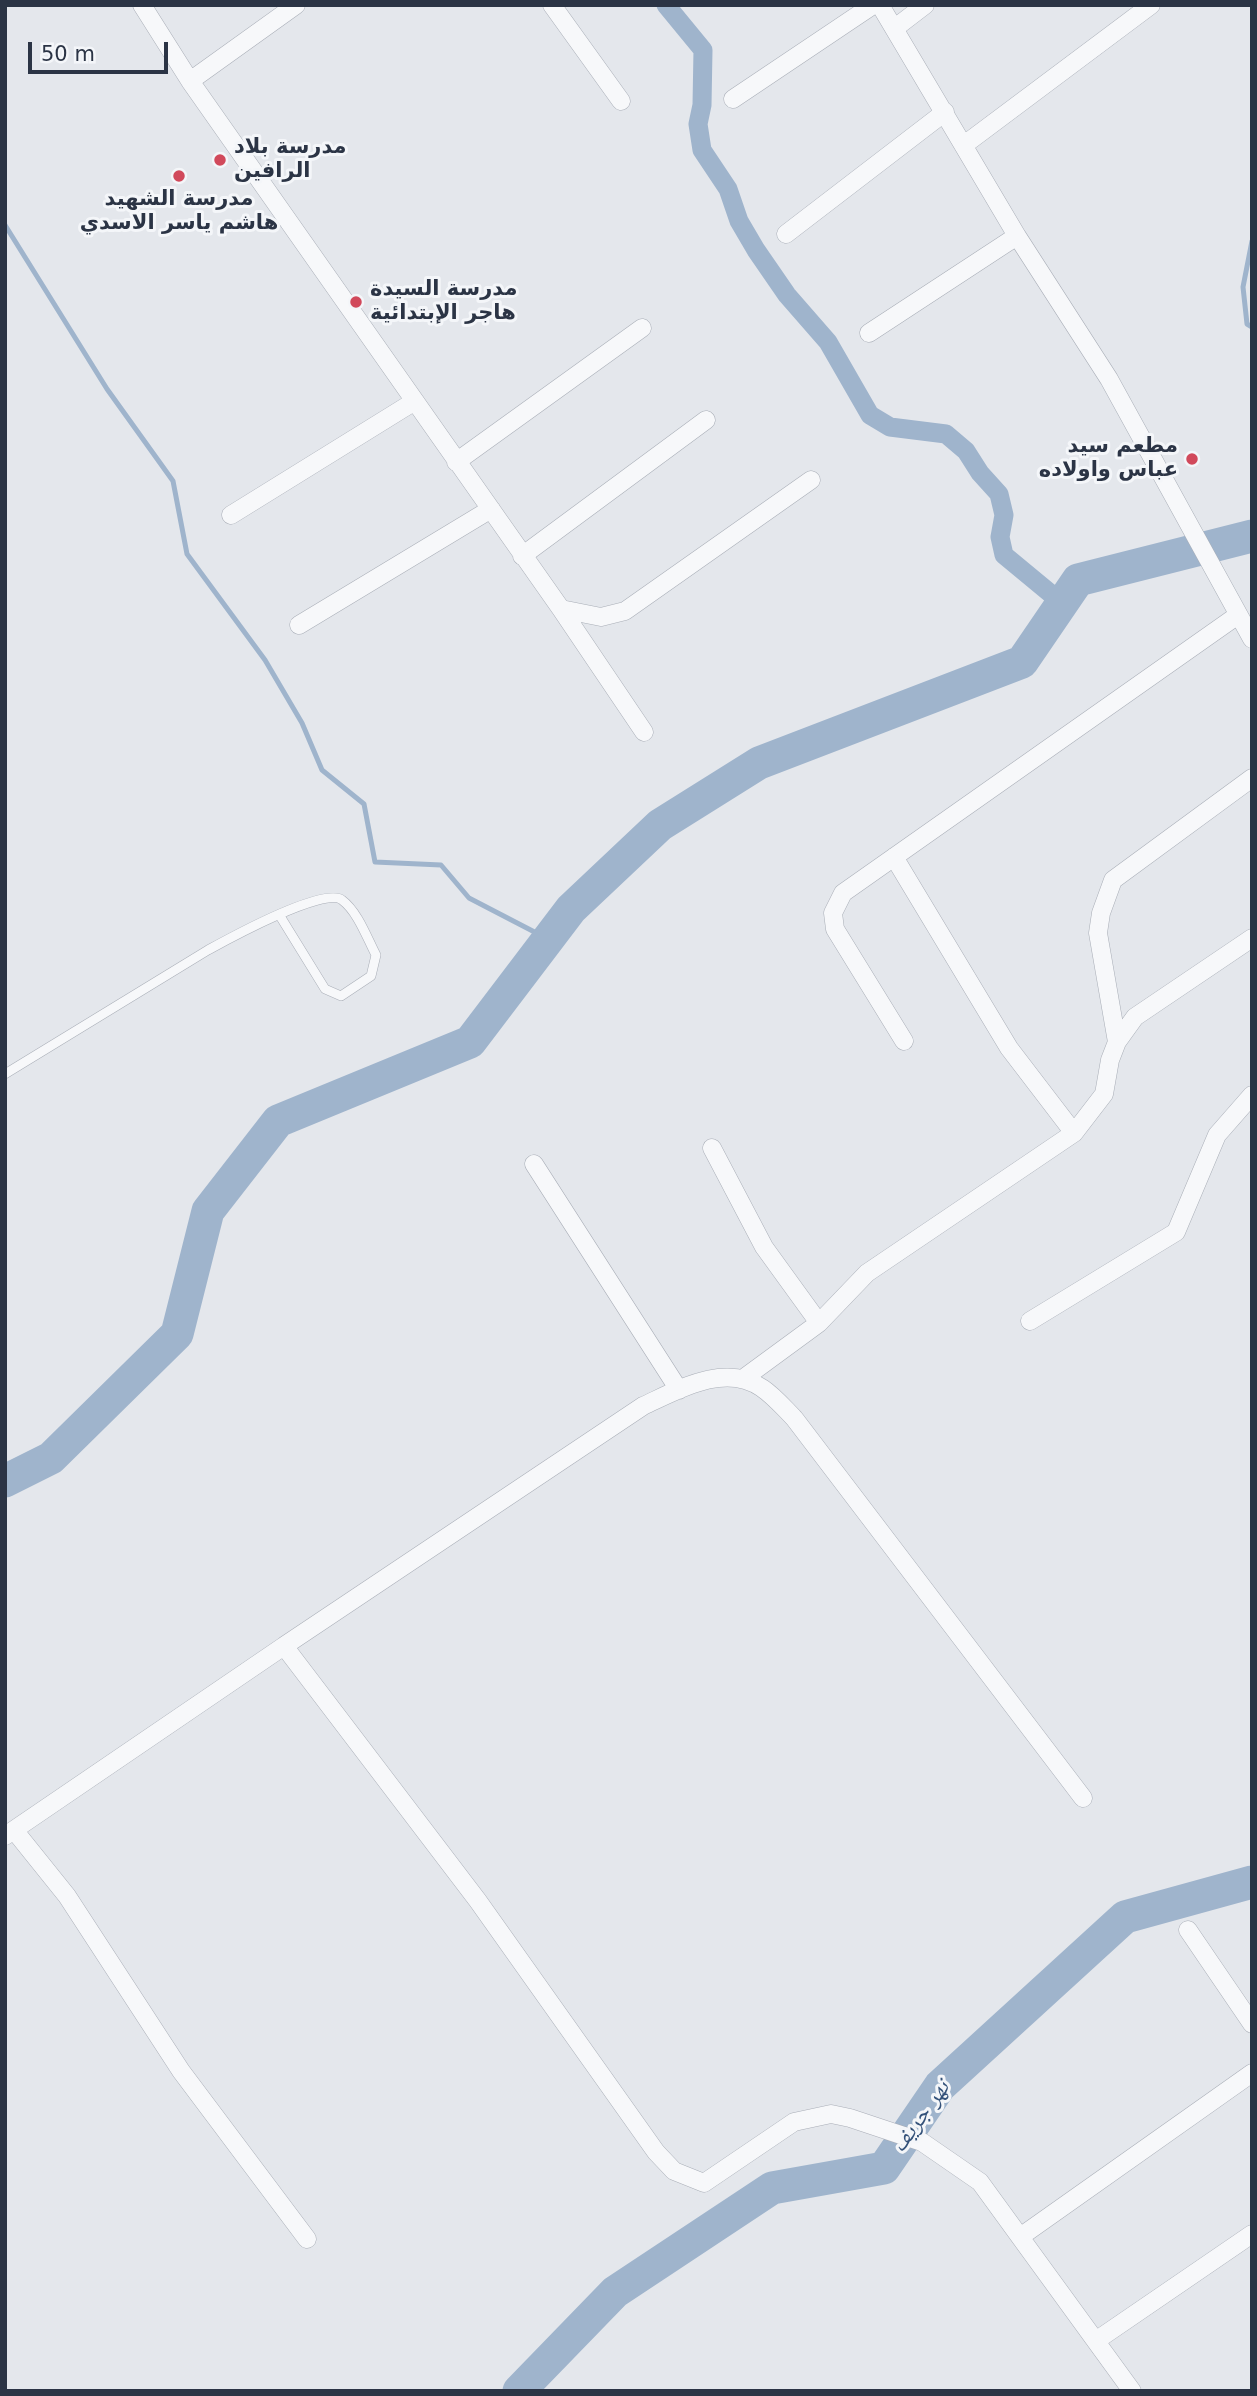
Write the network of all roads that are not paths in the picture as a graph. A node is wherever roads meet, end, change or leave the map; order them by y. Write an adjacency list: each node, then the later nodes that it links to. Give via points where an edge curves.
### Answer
1 (142, 5): 9 (street)
2 (296, 5): 9 (street)
3 (552, 5): 11 (street)
4 (873, 5): 10 (street)
5 (880, 5): 8 (street)
6 (925, 5): 8 (street)
7 (1151, 5): 13 (street)
8 (895, 28): 12 (street)
9 (190, 81): 18 (street)
10 (733, 99)
11 (621, 101)
12 (945, 112): 13 (street); 14 (street)
13 (964, 145): 15 (street)
14 (786, 234)
15 (1017, 236): 17 (street); 26 (street, via 1109,379)
16 (642, 328): 20 (street)
17 (869, 333)
18 (415, 401): 20 (street); 23 (street)
19 (706, 420): 24 (street)
20 (456, 463): 22 (street)
21 (811, 480): 25 (street, via 625,611 601,617)
22 (491, 509): 24 (street); 27 (street)
23 (231, 516)
24 (522, 556): 25 (street)
25 (561, 609): 29 (street)
26 (1238, 615): 28 (street); 31 (street)
27 (299, 625)
28 (1252, 639)
29 (644, 732)
30 (1252, 778): 35 (street, via 1113,880 1098,933)
31 (894, 857): 34 (street, via 843,893 833,913 835,929); 38 (street, via 1009,1048)
32 (280, 916): 32 (lane, via 330,896 341,898 376,955 370,976 341,996 325,989); 36 (lane, via 208,950)
33 (1252, 938): 35 (street, via 1135,1017)
34 (904, 1041)
35 (1117, 1042): 38 (street, via 1104,1094)
36 (5, 1074)
37 (1252, 1095): 41 (street, via 1217,1135 1176,1232)
38 (1074, 1133): 42 (street, via 867,1273)
39 (712, 1147): 42 (street, via 764,1247)
40 (534, 1164): 44 (street)
41 (1030, 1321)
42 (819, 1323): 43 (street)
43 (744, 1378): 44 (street, via 723,1377); 46 (street, via 794,1418)
44 (679, 1390): 45 (street, via 643,1406)
45 (284, 1646): 47 (street); 52 (street, via 478,1901 674,2171 704,2183 794,2122 831,2114 922,2142 980,2182)
46 (1083, 1798)
47 (9, 1833): 53 (street, via 67,1896 181,2071)
48 (1188, 1930): 49 (street)
49 (1252, 2024)
50 (1252, 2073): 52 (street)
51 (1252, 2234): 54 (street)
52 (1020, 2237): 54 (street)
53 (307, 2239)
54 (1097, 2340): 55 (street)
55 (1132, 2391)

